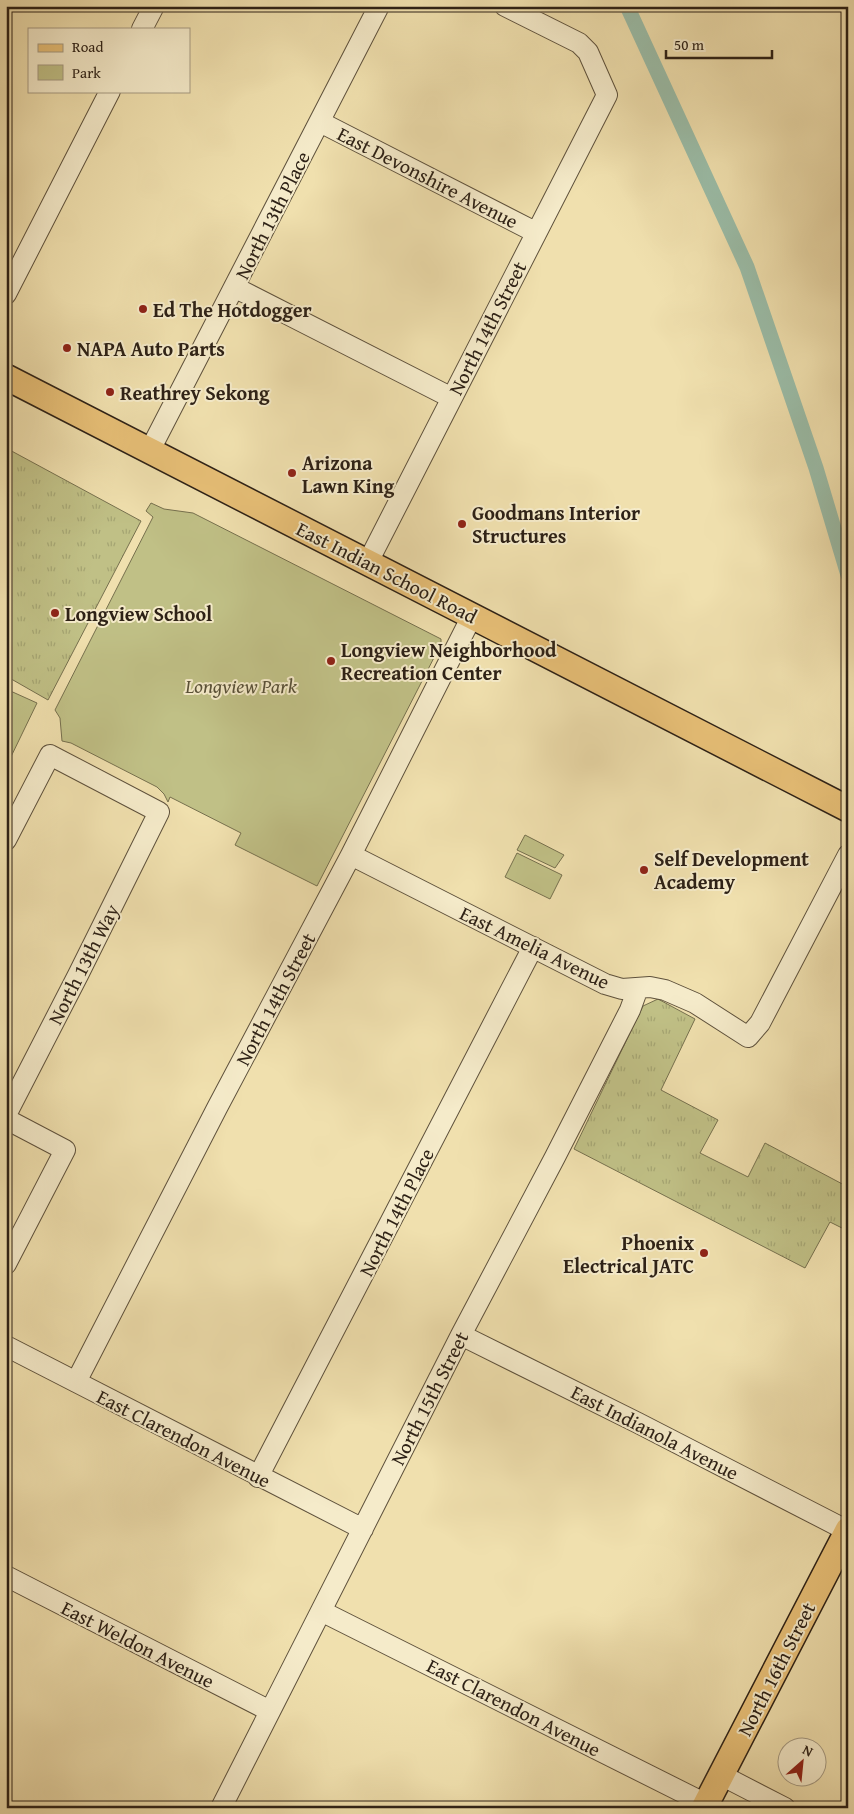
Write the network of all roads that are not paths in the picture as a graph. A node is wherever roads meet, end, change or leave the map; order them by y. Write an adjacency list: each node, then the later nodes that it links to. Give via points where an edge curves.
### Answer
1 (154, 6): 4 (street)
2 (379, 6): 6 (street, North 13th Place)
3 (505, 6): 7 (street, North 14th Street, via 579,43 588,52 607,95)
4 (143, 28)
5 (109, 92): 9 (street)
6 (320, 122): 7 (street, East Devonshire Avenue); 8 (street, North 13th Place)
7 (535, 232): 11 (street, North 14th Street)
8 (234, 287): 11 (street); 12 (street, North 13th Place)
9 (6, 294)
10 (6, 377): 12 (main road, East Indian School Road)
11 (452, 398): 13 (street, North 14th Street)
12 (150, 450): 13 (main road, East Indian School Road)
13 (368, 562): 14 (main road, East Indian School Road)
14 (472, 616): 15 (main road, East Indian School Road); 17 (street, North 14th Street)
15 (848, 809)
16 (6, 840): 21 (street, North 13th Way, via 50,755 159,812)
17 (351, 855): 19 (street, East Amelia Avenue); 25 (street, North 14th Street)
18 (848, 855): 20 (street, East Amelia Avenue, via 760,1023 748,1038 687,1000 665,990)
19 (533, 947): 20 (street, East Amelia Avenue, via 605,984 622,989); 26 (street, North 14th Place)
20 (638, 988): 23 (street, North 15th Street, via 630,1010 555,1157)
21 (6, 1117): 22 (street, via 65,1150)
22 (6, 1264)
23 (461, 1334): 27 (street, North 15th Street); 28 (street, East Indianola Avenue)
24 (6, 1346): 25 (street, East Clarendon Avenue)
25 (76, 1382): 26 (street, East Clarendon Avenue)
26 (258, 1477): 27 (street, East Clarendon Avenue)
27 (363, 1529): 30 (street, North 15th Street)
28 (848, 1531): 32 (main road, North 16th Street)
29 (6, 1576): 31 (street, East Weldon Avenue)
30 (321, 1611): 31 (street, North 15th Street); 33 (street, East Clarendon Avenue)
31 (270, 1711): 34 (street, North 15th Street)
32 (721, 1775): 33 (main road, North 16th Street); 35 (street)
33 (705, 1806)
34 (221, 1808)
35 (785, 1808)

